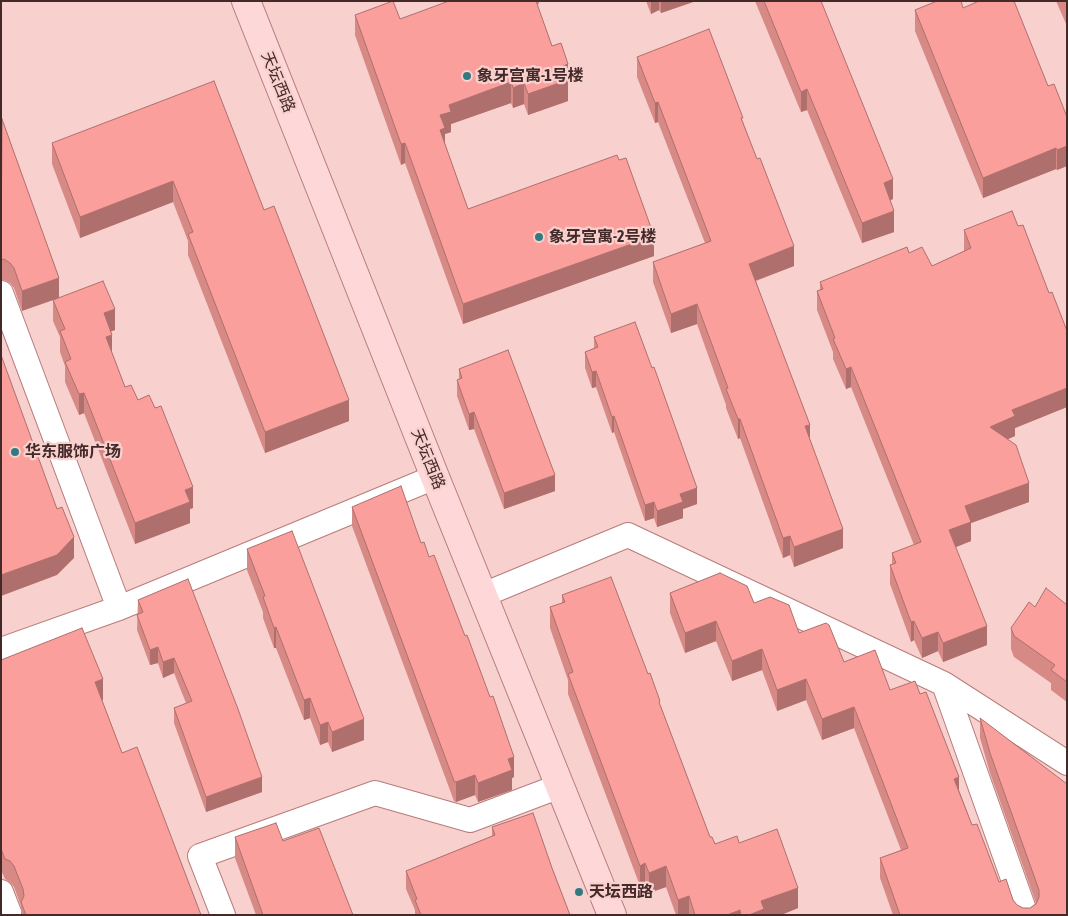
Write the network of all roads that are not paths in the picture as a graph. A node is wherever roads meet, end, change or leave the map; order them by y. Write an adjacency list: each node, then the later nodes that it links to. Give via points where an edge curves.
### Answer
1 (246, 1): 3 (street, 天坛西路)
2 (1, 293): 5 (street)
3 (435, 477): 4 (street, 天坛西路); 5 (street)
4 (483, 595): 7 (street, via 628,535); 9 (street, 天坛西路)
5 (119, 608): 6 (street)
6 (1, 650)
7 (944, 684): 8 (street); 14 (street)
8 (1067, 763)
9 (560, 786): 12 (street, via 470,820 375,793 200,856); 13 (street, 天坛西路)
10 (1, 892): 11 (street)
11 (10, 915)
12 (223, 915)
13 (612, 915)
14 (1026, 915)

